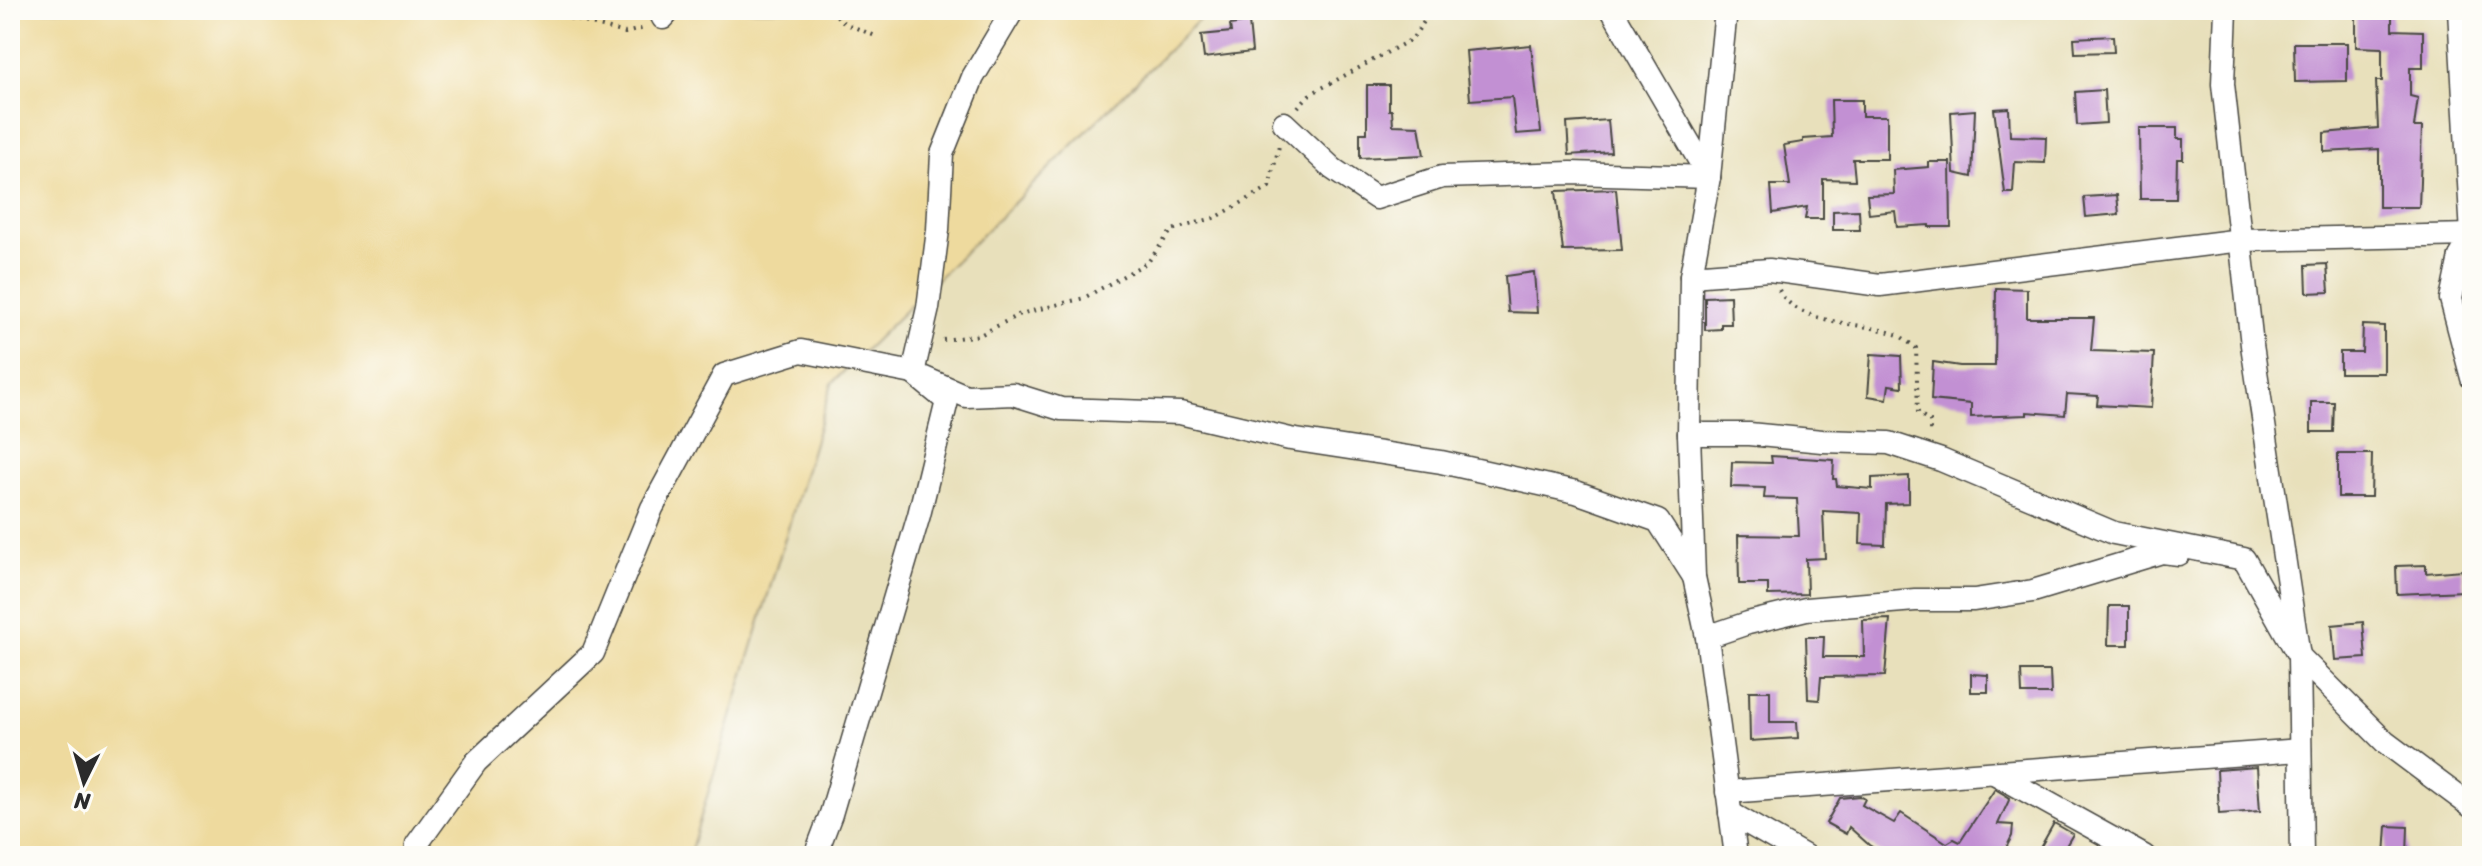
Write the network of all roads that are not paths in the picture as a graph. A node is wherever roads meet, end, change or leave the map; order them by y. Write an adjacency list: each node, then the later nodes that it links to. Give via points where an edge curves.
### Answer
1 (670, 10): 7 (street)
2 (1013, 10): 14 (street, via 973,77 942,154 928,308)
3 (1612, 10): 9 (street)
4 (1726, 10): 9 (street)
5 (2226, 10): 11 (street, via 2223,84)
6 (2459, 10): 10 (street)
7 (657, 18)
8 (1284, 123): 9 (street, via 1333,169 1376,198 1442,177)
9 (1709, 177): 13 (street)
10 (2472, 235): 11 (street); 12 (street)
11 (2241, 240): 13 (street, via 1880,285 1769,270); 20 (street)
12 (2466, 261): 15 (street, via 2451,299)
13 (1691, 276): 16 (street)
14 (913, 373): 18 (street, via 966,396 1013,394 1061,409 1180,413 1576,492 1658,521); 25 (street, via 801,351 724,375 652,508 593,653 476,762); 26 (street, via 947,401 919,515)
15 (2472, 378)
16 (1689, 434): 17 (street, via 1889,443 2114,533); 18 (street)
17 (2244, 559): 19 (street, via 2162,552 2033,591 1974,600 1806,609); 20 (street)
18 (1694, 577): 19 (street)
19 (1707, 637): 23 (street)
20 (2299, 656): 21 (street); 24 (street, via 2385,742)
21 (2300, 750): 22 (street); 30 (street)
22 (1994, 772): 23 (street); 29 (street)
23 (1728, 802): 27 (street); 28 (street)
24 (2472, 807)
25 (412, 852)
26 (815, 856)
27 (1736, 856)
28 (1805, 856)
29 (2144, 856)
30 (2302, 856)

